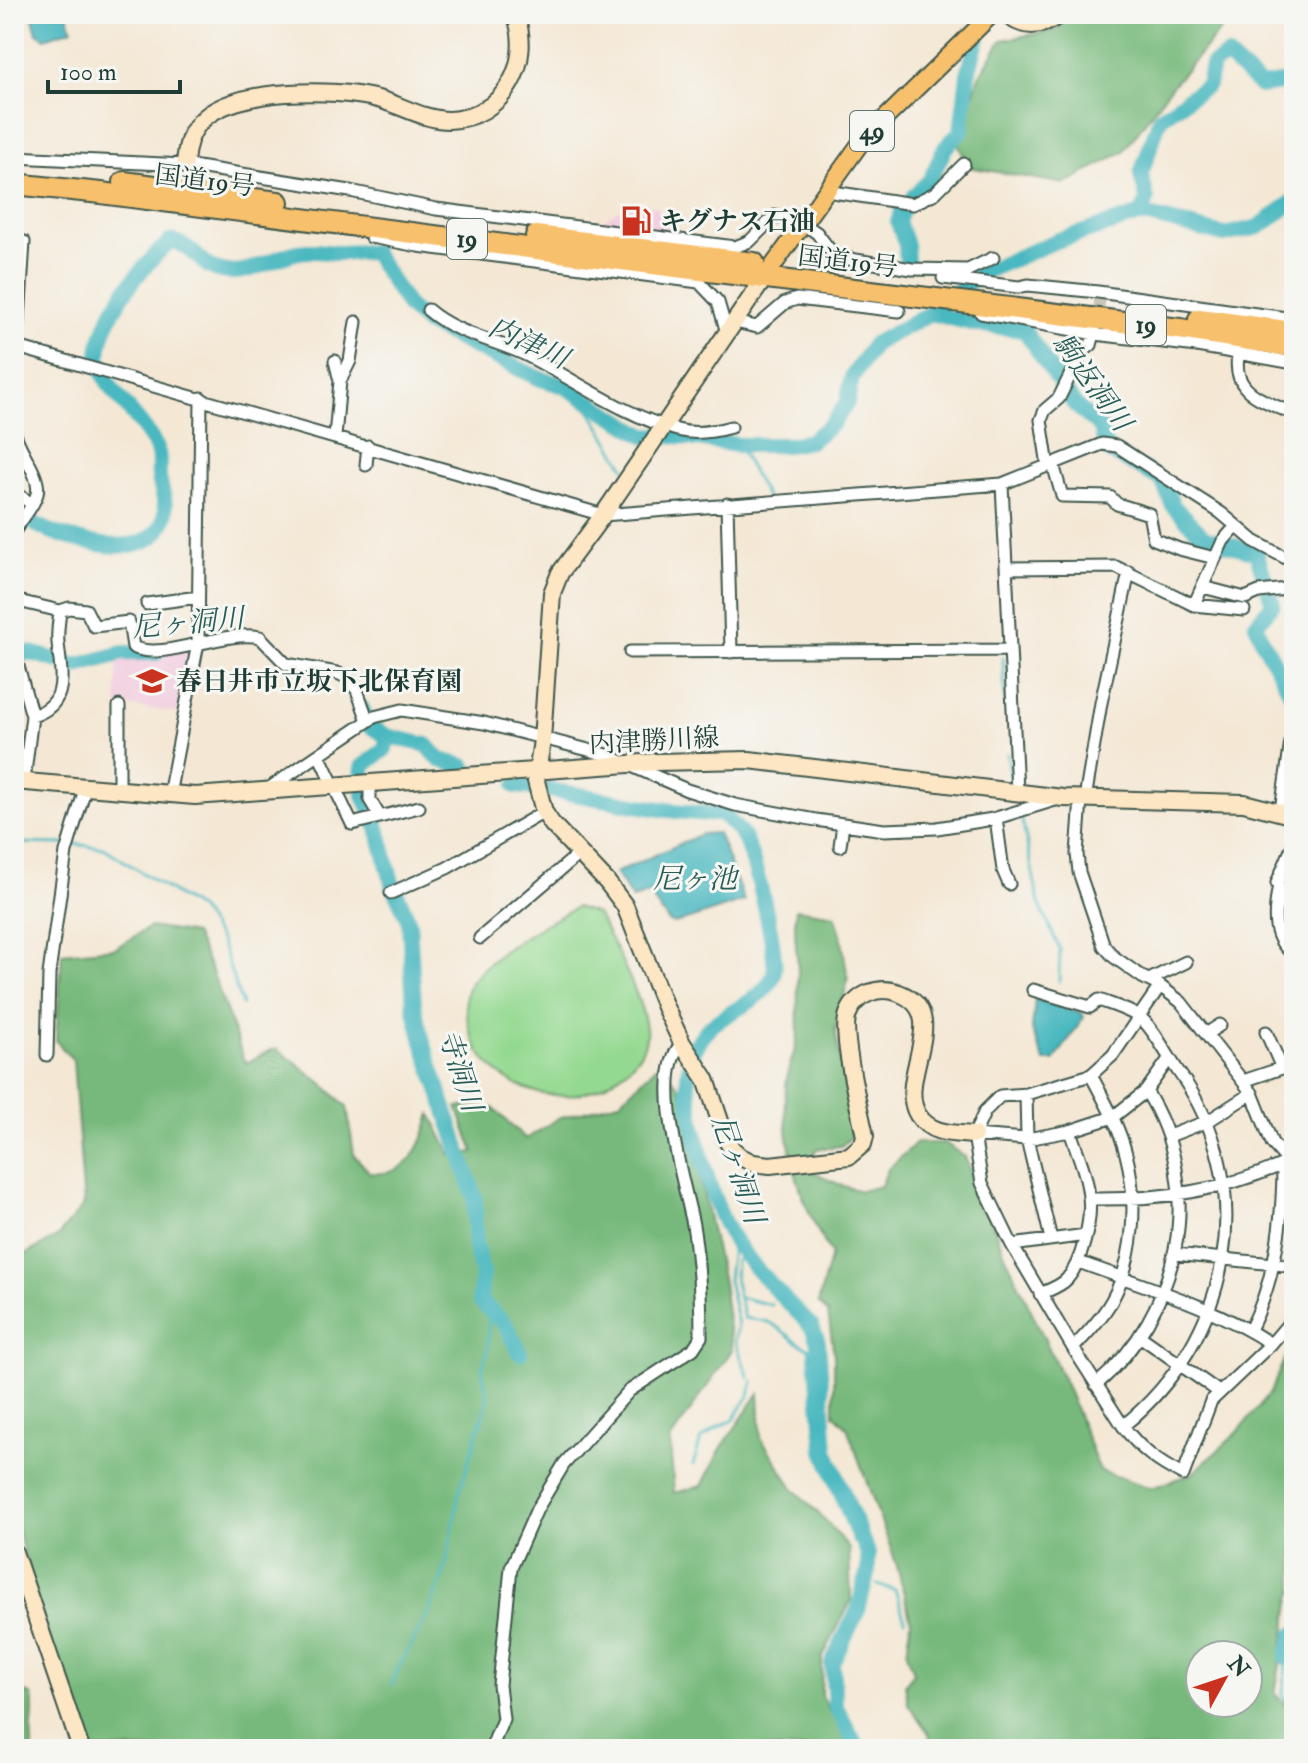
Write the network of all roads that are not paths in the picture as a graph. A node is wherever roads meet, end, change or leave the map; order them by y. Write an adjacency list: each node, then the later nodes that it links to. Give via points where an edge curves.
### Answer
1 (515, 14): 7 (street, via 521,33 517,71 498,99 468,116 449,120 354,94 296,91 216,110 191,135)
2 (992, 14): 10 (main road, 49, via 870,132)
3 (1006, 14): 4 (street, via 1037,26)
4 (1060, 14)
5 (14, 157): 7 (street)
6 (964, 164): 10 (street, via 935,193 913,204)
7 (185, 165): 12 (street, via 436,209 735,247 750,241 775,216)
8 (14, 170): 15 (highway, 国道19号 / 19, via 675,251)
9 (14, 184): 11 (highway, 国道19号 / 19)
10 (826, 191): 12 (main road, 49)
11 (309, 219): 15 (highway, 国道19号 / 19); 23 (street, via 338,231 418,246 699,282 718,302)
12 (804, 224): 14 (street, via 843,258 912,269 968,270); 15 (main road, 49)
13 (14, 238): 26 (street, via 24,242)
14 (993, 258)
15 (769, 272): 16 (highway, 国道19号 / 19); 23 (street)
16 (933, 287): 18 (highway, 国道19号 / 19); 21 (street, via 1028,285)
17 (846, 294): 24 (street)
18 (999, 300): 25 (highway, 国道19号 / 19); 27 (highway, 国道19号 / 19, via 1082,319)
19 (428, 310): 35 (street, via 454,328 524,354)
20 (899, 311): 23 (street, via 797,299 757,327)
21 (1294, 319)
22 (356, 322): 31 (street, via 350,361)
23 (731, 328): 35 (street)
24 (1095, 332): 28 (street); 41 (street, via 1041,420)
25 (1294, 332)
26 (15, 346): 32 (street); 33 (street)
27 (1294, 347)
28 (1239, 351): 30 (street); 34 (street, via 1239,381 1252,395)
29 (335, 361): 31 (street)
30 (1294, 363)
31 (340, 381): 38 (street)
32 (14, 398)
33 (201, 398): 38 (street); 55 (street)
34 (1294, 414)
35 (663, 425): 36 (street, via 697,433); 46 (street)
36 (731, 427)
37 (14, 430): 44 (street, via 37,482)
38 (335, 437): 39 (street)
39 (368, 446): 40 (street); 46 (street)
40 (366, 465)
41 (1050, 465): 42 (street); 47 (street, via 1102,444 1117,446); 49 (street, via 1062,496 1110,497 1149,514 1154,539)
42 (1002, 484): 45 (street); 51 (street)
43 (14, 492): 44 (street)
44 (32, 504): 48 (street)
45 (727, 504): 46 (street); 65 (street)
46 (603, 515): 70 (street, via 560,573 552,593)
47 (1236, 526): 49 (street); 50 (street)
48 (15, 528)
49 (1215, 558): 54 (street)
50 (1294, 561)
51 (1006, 568): 52 (street, via 1116,567); 62 (street)
52 (1129, 572): 58 (street); 83 (street)
53 (1294, 580): 54 (street, via 1287,589 1245,598)
54 (1203, 587): 58 (street)
55 (198, 597): 57 (street); 61 (street)
56 (14, 600): 60 (street)
57 (147, 604)
58 (1194, 605): 59 (street)
59 (1244, 610)
60 (60, 611): 61 (street, via 86,610 94,626 129,622 137,649); 67 (street, via 61,686 54,706)
61 (198, 643): 68 (street, via 260,637 286,664 346,677 362,699); 81 (street)
62 (1009, 650): 65 (street); 80 (street)
63 (14, 652): 67 (street)
64 (630, 652): 65 (street)
65 (731, 652)
66 (119, 706): 78 (street)
67 (32, 716): 73 (street)
68 (368, 721): 70 (street, via 402,710 484,723); 71 (street)
69 (1294, 721): 86 (street)
70 (542, 740): 72 (street); 74 (street)
71 (319, 755): 76 (street); 79 (street)
72 (628, 764): 74 (street, 内津勝川線); 80 (street, 内津勝川線, via 749,760); 89 (street, via 735,805)
73 (20, 776): 77 (street, 内津勝川線)
74 (536, 781): 75 (street, 内津勝川線); 85 (street)
75 (370, 782): 76 (street, 内津勝川線); 87 (street, via 370,800)
76 (335, 785): 79 (street, 内津勝川線); 87 (street, via 352,824)
77 (86, 786): 78 (street, 内津勝川線); 108 (street, via 66,852 49,974)
78 (119, 789): 81 (street, 内津勝川線)
79 (265, 791): 81 (street, 内津勝川線)
80 (1017, 791): 82 (street, 内津勝川線)
81 (169, 795)
82 (1063, 798): 83 (street, 内津勝川線); 88 (street)
83 (1083, 799): 86 (street, 内津勝川線, via 1218,801); 100 (street, via 1079,872 1104,946)
84 (419, 807): 87 (street)
85 (544, 812): 92 (street); 95 (street, via 447,868)
86 (1287, 813)
87 (380, 817)
88 (996, 818): 89 (street, via 937,828 884,830); 93 (street)
89 (843, 824): 91 (street)
90 (1294, 843): 94 (street)
91 (840, 846)
92 (580, 853): 97 (street); 107 (street, via 625,906)
93 (1009, 884)
94 (1278, 890): 96 (street); 98 (street, via 1276,931)
95 (391, 893)
96 (1294, 926)
97 (480, 938)
98 (1294, 954)
99 (1186, 962): 100 (street)
100 (1149, 980): 101 (street)
101 (1160, 986): 103 (street); 106 (street, via 1181,1002)
102 (1033, 990): 103 (street, via 1090,1007 1099,1000)
103 (1141, 1017): 109 (street); 111 (street)
104 (1220, 1025): 106 (street)
105 (1266, 1032): 110 (street)
106 (1206, 1034): 112 (street)
107 (682, 1043): 119 (street, via 710,1089 726,1139 741,1157 770,1165 849,1156 865,1136 845,1022 861,997 881,989 894,991 912,1001 924,1020 912,1083 914,1108 938,1132); 150 (street, via 673,1060 670,1099 674,1146 693,1226 701,1337 693,1349 629,1391 564,1464 537,1509 511,1568 499,1685 503,1719)
108 (47, 1055)
109 (1169, 1059): 113 (street); 117 (street)
110 (1288, 1065): 112 (street)
111 (1091, 1075): 115 (street); 116 (street)
112 (1243, 1081): 114 (street)
113 (1146, 1091): 116 (street); 120 (street)
114 (1252, 1093): 117 (street); 122 (street, via 1272,1143)
115 (1026, 1094): 119 (street, via 1000,1096 985,1111); 121 (street)
116 (1113, 1117): 118 (street); 126 (street, via 1126,1155)
117 (1208, 1121): 120 (street); 123 (street)
118 (1070, 1131): 121 (street); 125 (street)
119 (974, 1135): 121 (street); 129 (street, via 982,1183)
120 (1169, 1136): 124 (street)
121 (1027, 1139): 128 (street)
122 (1288, 1165): 123 (street); 133 (street)
123 (1225, 1186): 124 (street); 131 (street, via 1227,1225)
124 (1178, 1195): 126 (street); 130 (street)
125 (1090, 1199): 126 (street); 127 (street)
126 (1132, 1200): 135 (street, via 1131,1242)
127 (1086, 1235): 128 (street); 132 (street)
128 (1051, 1239): 129 (street)
129 (1012, 1245): 136 (street)
130 (1175, 1254): 131 (street); 137 (street)
131 (1221, 1260): 133 (street); 138 (street)
132 (1079, 1262): 135 (street); 136 (street, via 1065,1281)
133 (1274, 1263): 134 (street); 140 (street)
134 (1294, 1266)
135 (1121, 1278): 137 (street); 143 (street, via 1113,1299)
136 (1040, 1294): 143 (street)
137 (1164, 1294): 138 (street); 141 (street)
138 (1208, 1311): 140 (street); 144 (street)
139 (1294, 1317): 142 (street)
140 (1250, 1330): 142 (street)
141 (1141, 1337): 144 (street); 145 (street)
142 (1271, 1344): 146 (street)
143 (1073, 1348): 145 (street)
144 (1181, 1365): 146 (street); 147 (street)
145 (1096, 1385): 147 (street)
146 (1219, 1392): 147 (street, via 1183,1475 1137,1445)
147 (1123, 1426)
148 (14, 1552): 149 (street)
149 (81, 1749)
150 (491, 1749)

